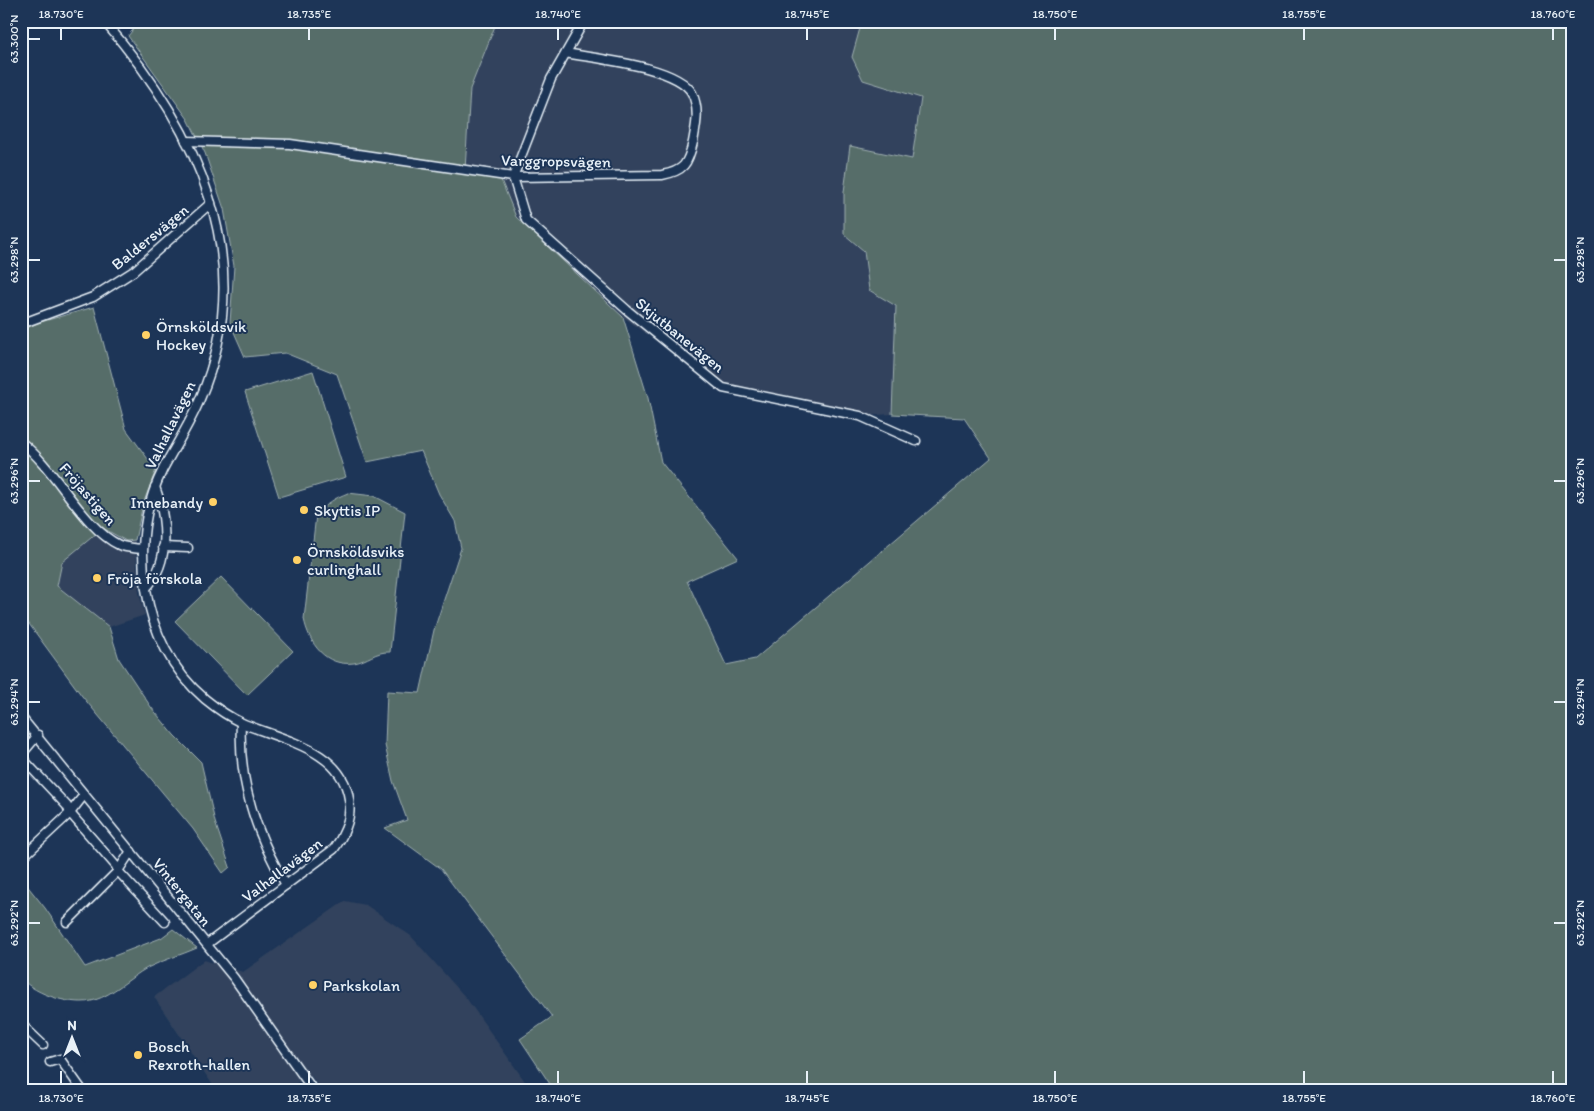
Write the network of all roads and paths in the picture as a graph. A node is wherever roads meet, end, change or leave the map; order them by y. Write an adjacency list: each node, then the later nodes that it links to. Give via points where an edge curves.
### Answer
1 (104, 21): 4 (street, Valhallavägen, via 136,58)
2 (584, 21): 3 (street)
3 (566, 54): 5 (street, via 551,79); 5 (street, Varggropsvägen, via 657,70 682,83 691,92 698,118 690,155 676,172 662,175)
4 (186, 141): 5 (street, Varggropsvägen, via 290,144); 6 (street, Valhallavägen)
5 (513, 177): 8 (street, Skjutbanevägen, via 526,220 627,310 723,388 860,416)
6 (211, 203): 7 (street, Baldersvägen, via 134,271 93,297); 10 (street, Valhallavägen, via 223,250 221,335 199,402)
7 (21, 324)
8 (916, 441)
9 (21, 442): 13 (street, Fröjastigen, via 42,461 107,538 122,546)
10 (156, 487): 11 (street, via 165,524); 13 (street, Valhallavägen, via 145,522)
11 (163, 547): 12 (street); 14 (street, via 156,578)
12 (188, 548)
13 (142, 549): 14 (street, Valhallavägen)
14 (146, 588): 16 (street, Valhallavägen, via 158,636 177,669 206,700)
15 (21, 717): 17 (street, Vintergatan)
16 (241, 723): 24 (street, via 240,759 246,794 266,847); 24 (street, Valhallavägen, via 299,744 325,760 340,774 348,791 350,815 340,840 324,857)
17 (38, 735): 18 (street); 19 (street, Vintergatan)
18 (21, 756): 20 (street)
19 (84, 795): 20 (street); 21 (street, Vintergatan)
20 (70, 813): 22 (street); 23 (street)
21 (131, 851): 23 (street); 27 (street, Vintergatan)
22 (25, 855)
23 (118, 871): 25 (street); 26 (street)
24 (286, 885): 27 (street, Valhallavägen)
25 (67, 922)
26 (164, 922)
27 (207, 944): 32 (street, Vintergatan)
28 (21, 1024): 29 (street)
29 (43, 1045)
30 (50, 1062): 31 (street, via 60,1059)
31 (82, 1090)
32 (313, 1090)

